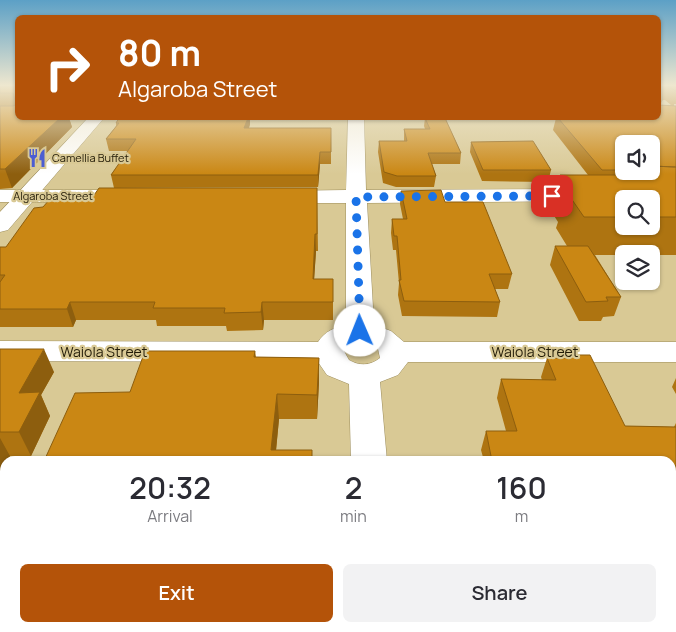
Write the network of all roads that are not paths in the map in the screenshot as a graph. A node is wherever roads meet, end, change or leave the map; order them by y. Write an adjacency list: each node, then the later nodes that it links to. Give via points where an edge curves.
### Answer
1 (94, 120): 5 (street)
2 (356, 120): 8 (street)
3 (610, 195): 8 (street)
4 (0, 196): 5 (street, Algaroba Street)
5 (26, 196): 6 (street, Algaroba Street); 9 (street)
6 (148, 196)
7 (257, 197): 8 (street)
8 (356, 197): 10 (street)
9 (0, 225)
10 (360, 331): 12 (street, via 342,335); 13 (street, via 380,335)
11 (0, 351): 12 (street, Waiola Street)
12 (328, 352): 15 (street, via 335,366 348,373)
13 (395, 352): 14 (street, Waiola Street); 15 (street, via 390,365 375,374)
14 (676, 352)
15 (364, 375): 16 (street)
16 (369, 456)

